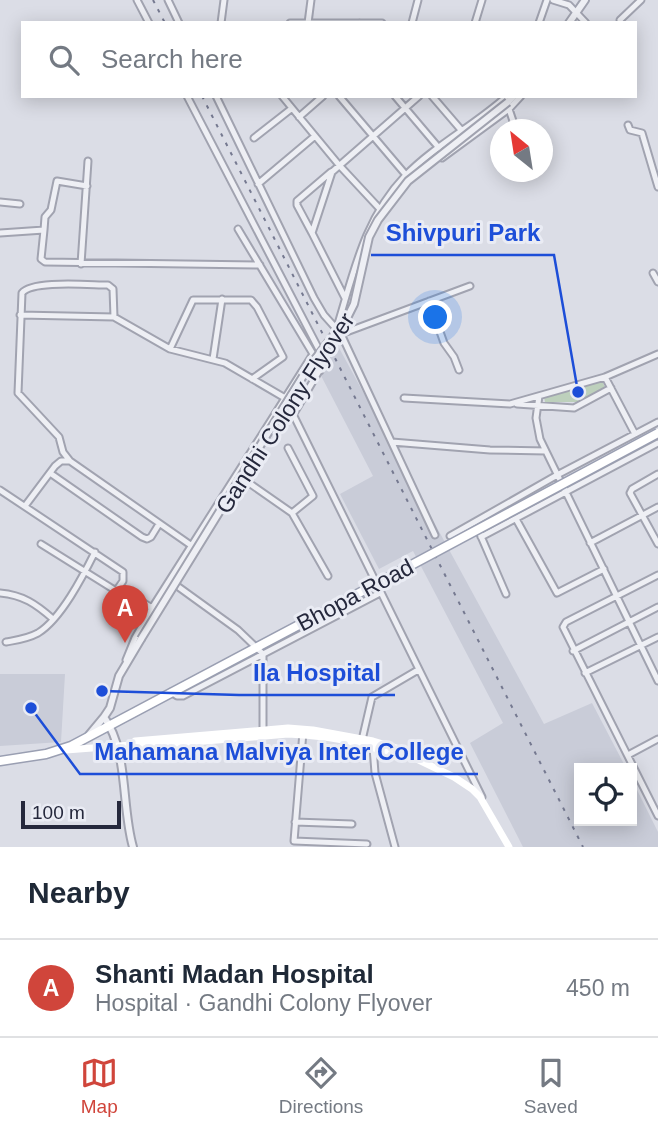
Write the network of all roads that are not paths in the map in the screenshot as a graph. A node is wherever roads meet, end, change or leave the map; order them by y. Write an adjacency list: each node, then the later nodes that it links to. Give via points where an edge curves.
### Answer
1 (137, 0): 13 (street)
2 (168, 0): 14 (street)
3 (224, 0): 15 (street)
4 (311, 0): 16 (street)
5 (418, 0): 17 (street)
6 (482, 0): 18 (street)
7 (547, 0): 19 (street)
8 (553, 0): 11 (street)
9 (585, 0): 11 (street)
10 (642, 0): 12 (street)
11 (576, 11): 20 (street); 21 (street)
12 (620, 20)
13 (148, 21)
14 (178, 21)
15 (220, 21)
16 (308, 21)
17 (413, 21)
18 (476, 21)
19 (540, 21)
20 (570, 21)
21 (584, 21)
22 (188, 98): 73 (street, via 325,361)
23 (217, 98): 46 (street)
24 (283, 98): 32 (street)
25 (321, 98): 33 (street)
26 (341, 98): 37 (street)
27 (397, 98): 31 (street)
28 (417, 98): 31 (street)
29 (434, 98): 36 (street)
30 (508, 102): 34 (street); 36 (street); 43 (street); 134 (street, Gandhi Colony Flyover, bridge, via 414,176 378,220 347,318 308,369)
31 (405, 108): 37 (street); 40 (street)
32 (291, 109): 33 (street); 39 (street)
33 (299, 117): 38 (street)
34 (513, 119)
35 (628, 125): 48 (street, via 642,133)
36 (462, 131): 40 (street)
37 (373, 134): 42 (street); 45 (street)
38 (315, 136): 42 (street); 46 (street)
39 (254, 138)
40 (439, 148): 45 (street)
41 (88, 161): 47 (street)
42 (339, 165): 44 (street); 51 (street)
43 (425, 170)
44 (332, 172): 55 (street); 55 (street, via 297,201)
45 (406, 175): 51 (street)
46 (258, 184): 66 (street, via 314,298)
47 (87, 186): 53 (street, via 57,181); 56 (street)
48 (658, 187)
49 (0, 202): 50 (street)
50 (20, 204)
51 (379, 208): 62 (street)
52 (237, 229): 57 (street)
53 (44, 230): 54 (street); 56 (street, via 43,261)
54 (0, 233)
55 (312, 233): 62 (street)
56 (81, 264): 57 (street)
57 (260, 265): 69 (street)
58 (653, 273): 59 (street)
59 (658, 282)
60 (470, 286): 63 (street)
61 (222, 299): 68 (street, via 193,300); 71 (street); 75 (street, via 254,303 282,355)
62 (345, 299): 66 (street)
63 (429, 301): 67 (street); 72 (street)
64 (20, 316): 65 (street); 65 (street, via 22,293 28,287 57,284 107,285 115,295); 90 (street, via 18,393 59,437)
65 (114, 317): 68 (street)
66 (337, 327): 67 (street)
67 (341, 334): 86 (street)
68 (170, 349): 71 (street)
69 (313, 354): 73 (street); 78 (street)
70 (658, 354): 74 (street)
71 (213, 359): 75 (street)
72 (459, 370)
73 (320, 371): 82 (street)
74 (605, 377): 76 (street); 77 (street)
75 (252, 379): 78 (street)
76 (611, 388): 81 (street, via 574,408); 85 (street)
77 (539, 396): 80 (street); 81 (street)
78 (285, 398): 82 (street); 94 (street)
79 (404, 398): 80 (street)
80 (510, 404): 81 (street)
81 (537, 404): 89 (street, via 536,423)
82 (293, 415): 119 (street)
83 (658, 422): 85 (street)
84 (658, 433): 128 (main road, Bhopa Road, bridge)
85 (635, 434): 92 (street)
86 (391, 441): 89 (street); 104 (street)
87 (658, 443): 96 (street)
88 (288, 448): 99 (street, via 313,496)
89 (546, 451): 92 (street)
90 (70, 460): 91 (street, via 58,462); 103 (street)
91 (50, 472): 97 (street); 103 (street, via 147,539)
92 (559, 474): 96 (street); 102 (street)
93 (658, 474): 100 (street, via 630,491)
94 (236, 475): 99 (street); 110 (street)
95 (0, 490): 97 (street)
96 (567, 493): 101 (street); 107 (street)
97 (25, 506): 111 (street)
98 (658, 507): 100 (street)
99 (292, 513): 115 (street)
100 (642, 515): 107 (street); 109 (street)
101 (516, 519): 106 (street); 112 (street, via 557,593)
102 (475, 522): 105 (street); 106 (street)
103 (159, 524): 110 (street)
104 (435, 535)
105 (450, 536)
106 (481, 537): 120 (street)
107 (590, 542): 112 (street)
108 (41, 544): 113 (street)
109 (658, 544)
110 (192, 546): 116 (street)
111 (95, 552): 113 (street); 117 (street, via 123,572)
112 (604, 569): 121 (street)
113 (85, 571): 117 (street); 124 (street)
114 (658, 575): 121 (street)
115 (328, 576)
116 (171, 582): 123 (street); 128 (street)
117 (116, 591): 123 (street)
118 (0, 593): 124 (street, via 28,600)
119 (380, 593): 131 (street); 132 (street)
120 (506, 593)
121 (619, 597): 125 (street); 130 (street, via 564,624)
122 (658, 607): 125 (street)
123 (152, 608): 134 (street)
124 (53, 619): 127 (street, via 36,634)
125 (629, 622): 129 (street); 130 (street)
126 (658, 636): 129 (street)
127 (6, 642)
128 (257, 646): 131 (street); 136 (main road, Bhopa Road)
129 (641, 646): 133 (street); 135 (street)
130 (573, 651): 133 (street)
131 (263, 654): 136 (street, via 183,696); 139 (street)
132 (418, 670): 143 (street, via 372,697); 150 (street)
133 (585, 673): 148 (street)
134 (120, 676): 137 (street, Gandhi Colony Flyover)
135 (658, 681)
136 (171, 692): 138 (main road, Bhopa Road)
137 (104, 718): 138 (street); 141 (street, Gandhi Colony Flyover)
138 (109, 725): 141 (main road, Bhopa Road); 146 (street)
139 (263, 730): 140 (main road); 144 (main road)
140 (303, 732): 143 (main road); 144 (main road); 152 (street)
141 (86, 739): 147 (main road, Bhopa Road)
142 (658, 740): 148 (street)
143 (361, 741): 145 (main road)
144 (131, 744): 146 (main road)
145 (373, 744): 150 (main road, via 404,753 464,782); 156 (street, via 375,773)
146 (118, 745): 147 (main road); 155 (street)
147 (63, 750): 149 (main road, Bhopa Road)
148 (628, 755): 151 (street)
149 (0, 760)
150 (487, 806): 157 (main road)
151 (658, 816)
152 (295, 822): 153 (street); 154 (street, via 295,842)
153 (352, 824)
154 (367, 844)
155 (133, 847)
156 (395, 847)
157 (509, 847)

